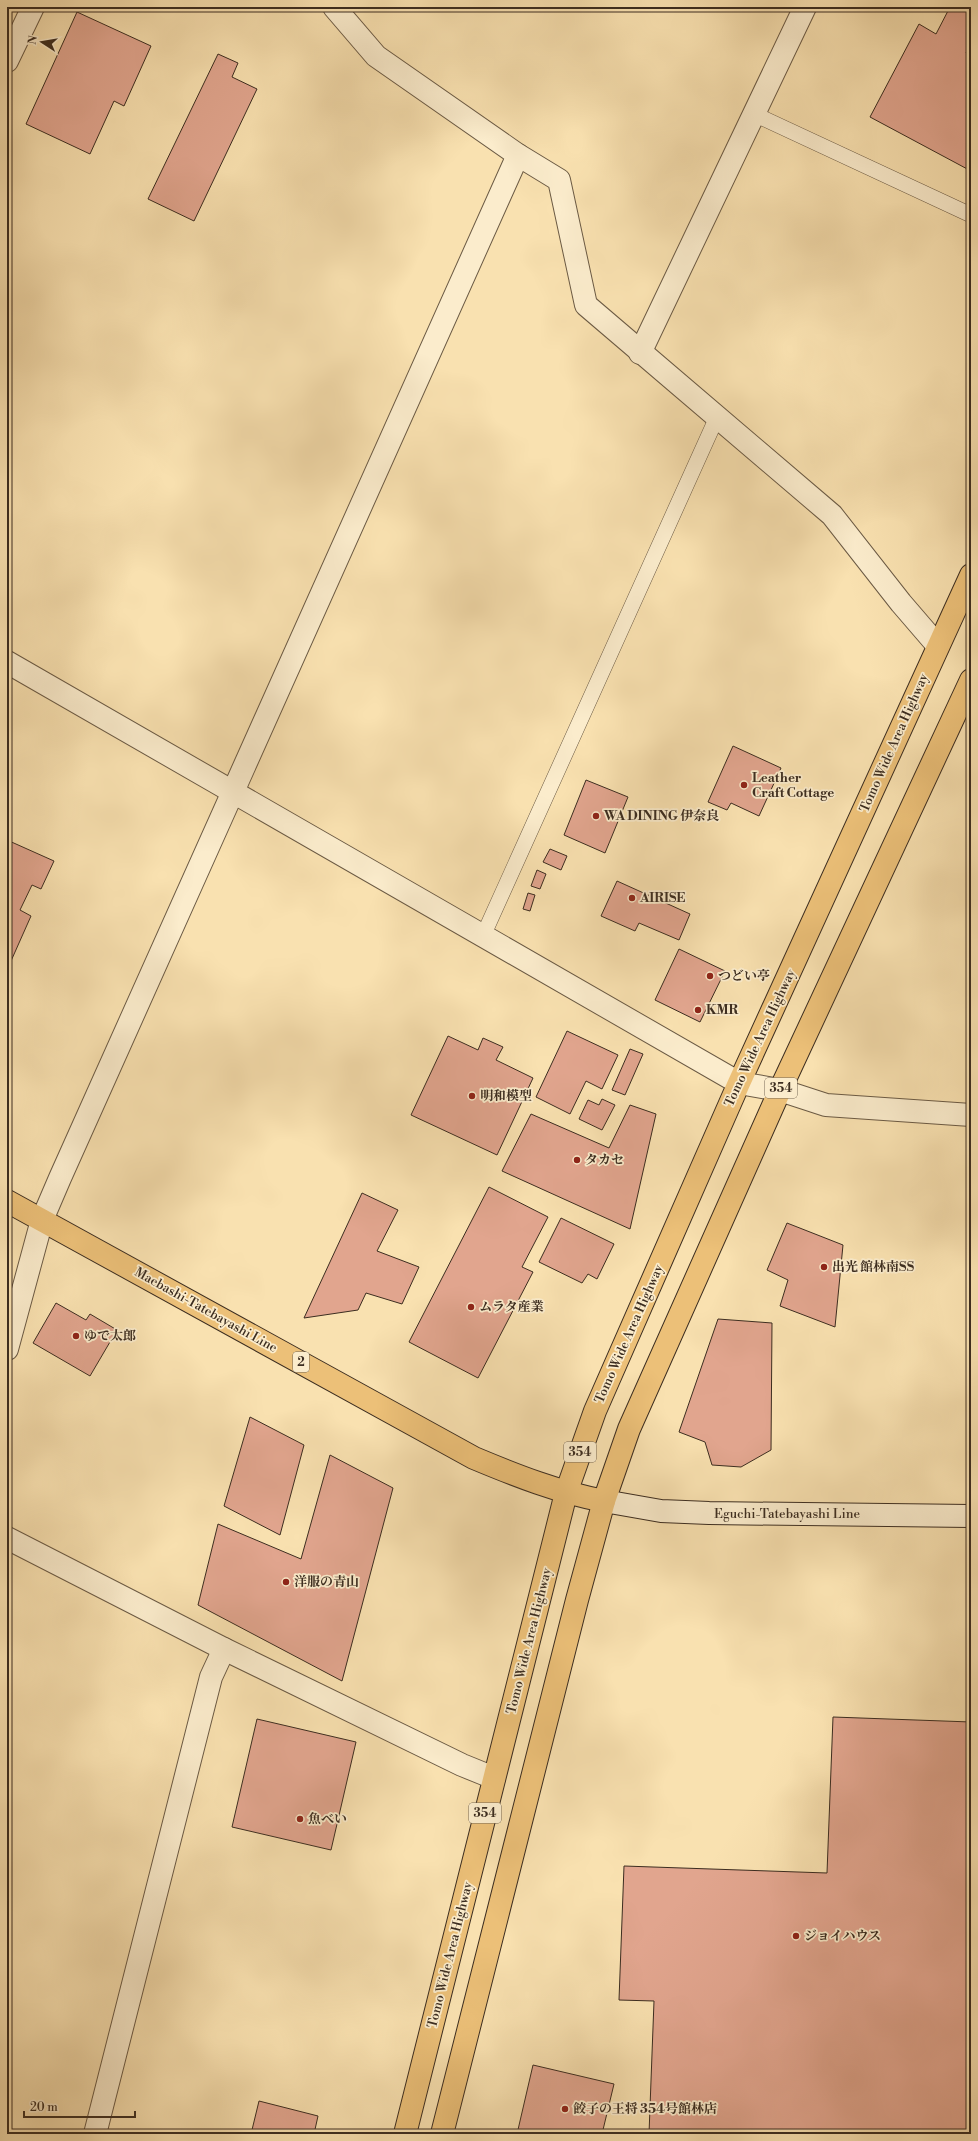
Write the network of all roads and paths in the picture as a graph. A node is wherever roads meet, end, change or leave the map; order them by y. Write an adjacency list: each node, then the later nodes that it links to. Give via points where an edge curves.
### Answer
1 (33, 7): 4 (street)
2 (334, 7): 6 (street, via 376,56)
3 (804, 7): 5 (street)
4 (7, 61)
5 (754, 114): 7 (lane); 8 (street)
6 (518, 155): 8 (street, via 559,180 586,305); 14 (street)
7 (971, 215)
8 (640, 353): 9 (street)
9 (717, 417): 11 (street, via 832,515); 15 (lane)
10 (971, 575): 11 (main road, Tomo Wide Area Highway / 354)
11 (938, 646): 16 (main road, Tomo Wide Area Highway / 354)
12 (7, 662): 14 (street)
13 (971, 680): 17 (main road, 354)
14 (233, 793): 15 (street); 20 (street)
15 (482, 936): 16 (street)
16 (739, 1083): 17 (street); 22 (main road, Tomo Wide Area Highway / 354, via 595,1411)
17 (780, 1090): 18 (street, via 826,1105); 23 (main road, 354, via 629,1428)
18 (971, 1115)
19 (7, 1201): 20 (main road, Maebashi-Tatebayashi Line / 2)
20 (42, 1220): 21 (street); 22 (main road, Maebashi-Tatebayashi Line / 2, via 474,1458 517,1477)
21 (7, 1349)
22 (566, 1493): 23 (main road, Maebashi-Tatebayashi Line / 2); 27 (main road, Tomo Wide Area Highway / 354)
23 (604, 1501): 24 (street, Eguchi-Tatebayashi Line, via 661,1511 702,1513); 30 (main road, 354)
24 (971, 1516)
25 (7, 1538): 26 (street)
26 (224, 1649): 27 (street, via 462,1766); 28 (street, via 211,1677)
27 (494, 1778): 29 (main road, Tomo Wide Area Highway / 354)
28 (95, 2134)
29 (405, 2134)
30 (442, 2134)

